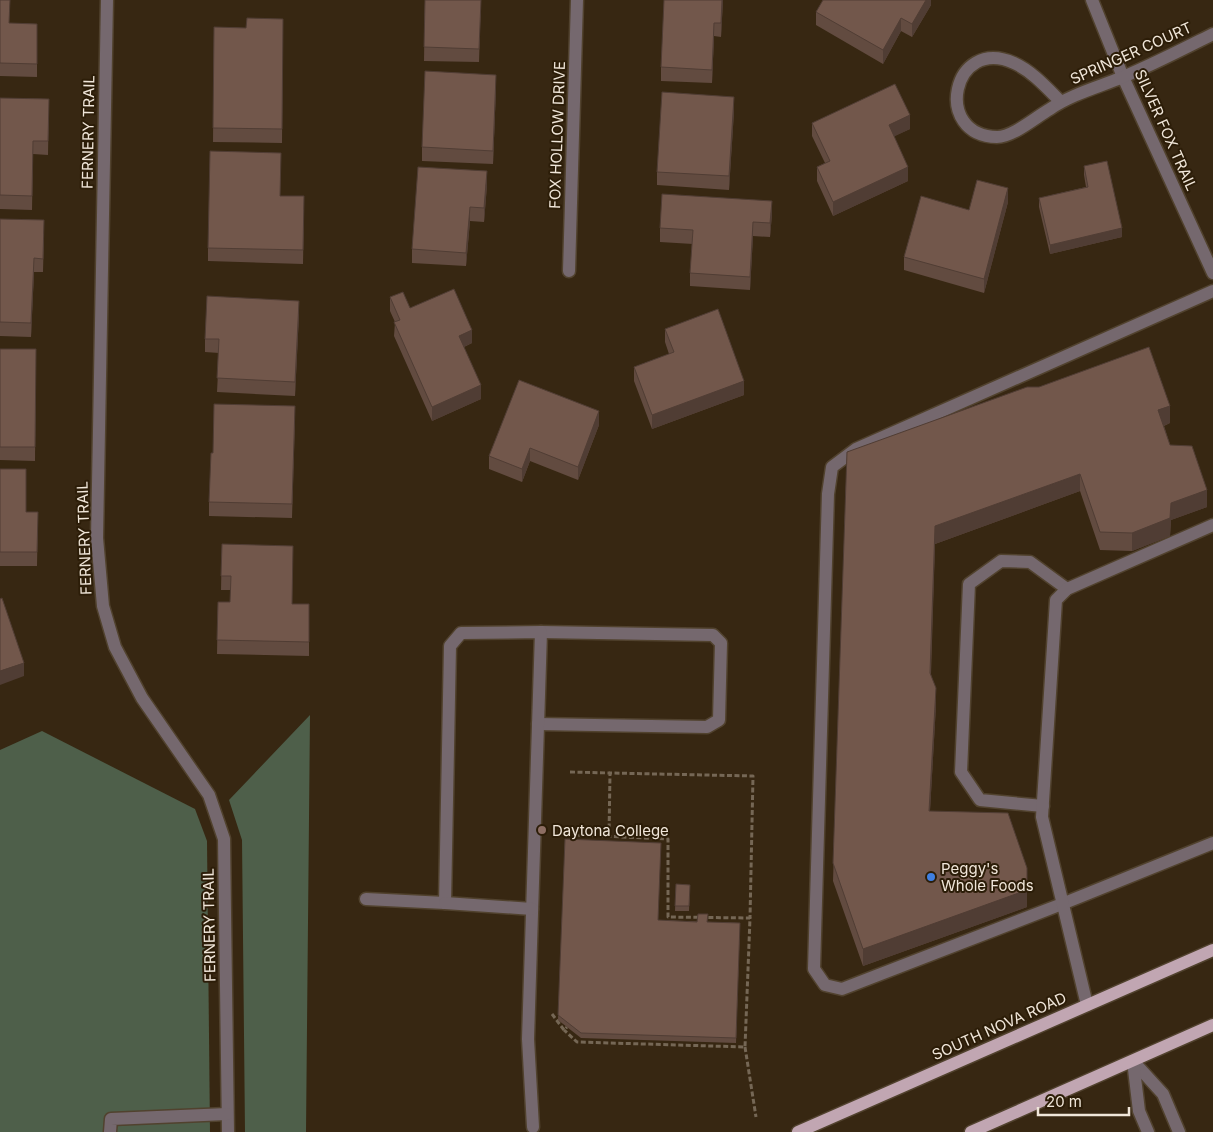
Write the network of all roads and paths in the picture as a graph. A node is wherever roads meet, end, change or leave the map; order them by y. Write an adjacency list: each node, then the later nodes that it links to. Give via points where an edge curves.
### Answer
1 (107, 0): 33 (street, FERNERY TRAIL, via 97,538 103,606 114,646 142,698 209,795 224,839)
2 (577, 0): 7 (street, FOX HOLLOW DRIVE)
3 (1092, 0): 5 (street, SILVER FOX TRAIL)
4 (1213, 34): 5 (street, SPRINGER COURT)
5 (1123, 77): 6 (street, SPRINGER COURT); 8 (street, SILVER FOX TRAIL)
6 (1061, 102): 6 (street, via 1013,132 999,137 974,131 959,111 956,97 959,81 966,71 977,62 990,58 1016,63)
7 (569, 271)
8 (1213, 273)
9 (1213, 291): 22 (street, via 856,449 832,467 827,504 814,969 825,985 842,989)
10 (1213, 524): 11 (street)
11 (1067, 589): 16 (street, via 1056,600); 16 (street, via 1030,562 1001,561 969,584 961,772 980,800)
12 (541, 632): 13 (street); 13 (street, via 713,635 722,642 719,720 707,728); 21 (street, via 461,633 450,646)
13 (538, 724): 23 (street)
14 (570, 772): 15 (path)
15 (610, 773): 17 (path); 25 (path, via 753,776)
16 (1043, 806): 22 (street, via 1042,817)
17 (609, 836): 19 (path, via 556,834); 24 (path, via 668,838 668,917)
18 (1213, 843): 22 (street)
19 (556, 844)
20 (366, 899): 21 (street)
21 (445, 903): 23 (street)
22 (1062, 904): 29 (street)
23 (532, 909): 35 (street, via 528,1038)
24 (702, 918): 25 (path); 26 (path)
25 (750, 918): 31 (path)
26 (702, 927)
27 (1213, 950): 29 (main road, SOUTH NOVA ROAD)
28 (552, 1005): 31 (path, via 552,1014 577,1042)
29 (1087, 1005): 38 (main road, SOUTH NOVA ROAD)
30 (1213, 1025): 32 (main road)
31 (745, 1047): 34 (path)
32 (1133, 1060): 39 (main road); 40 (street, via 1139,1111); 41 (street, via 1162,1094)
33 (228, 1114): 36 (street, via 111,1119); 37 (street, FERNERY TRAIL)
34 (756, 1117)
35 (535, 1130)
36 (110, 1132)
37 (228, 1132)
38 (798, 1132)
39 (971, 1132)
40 (1148, 1132)
41 (1179, 1132)

